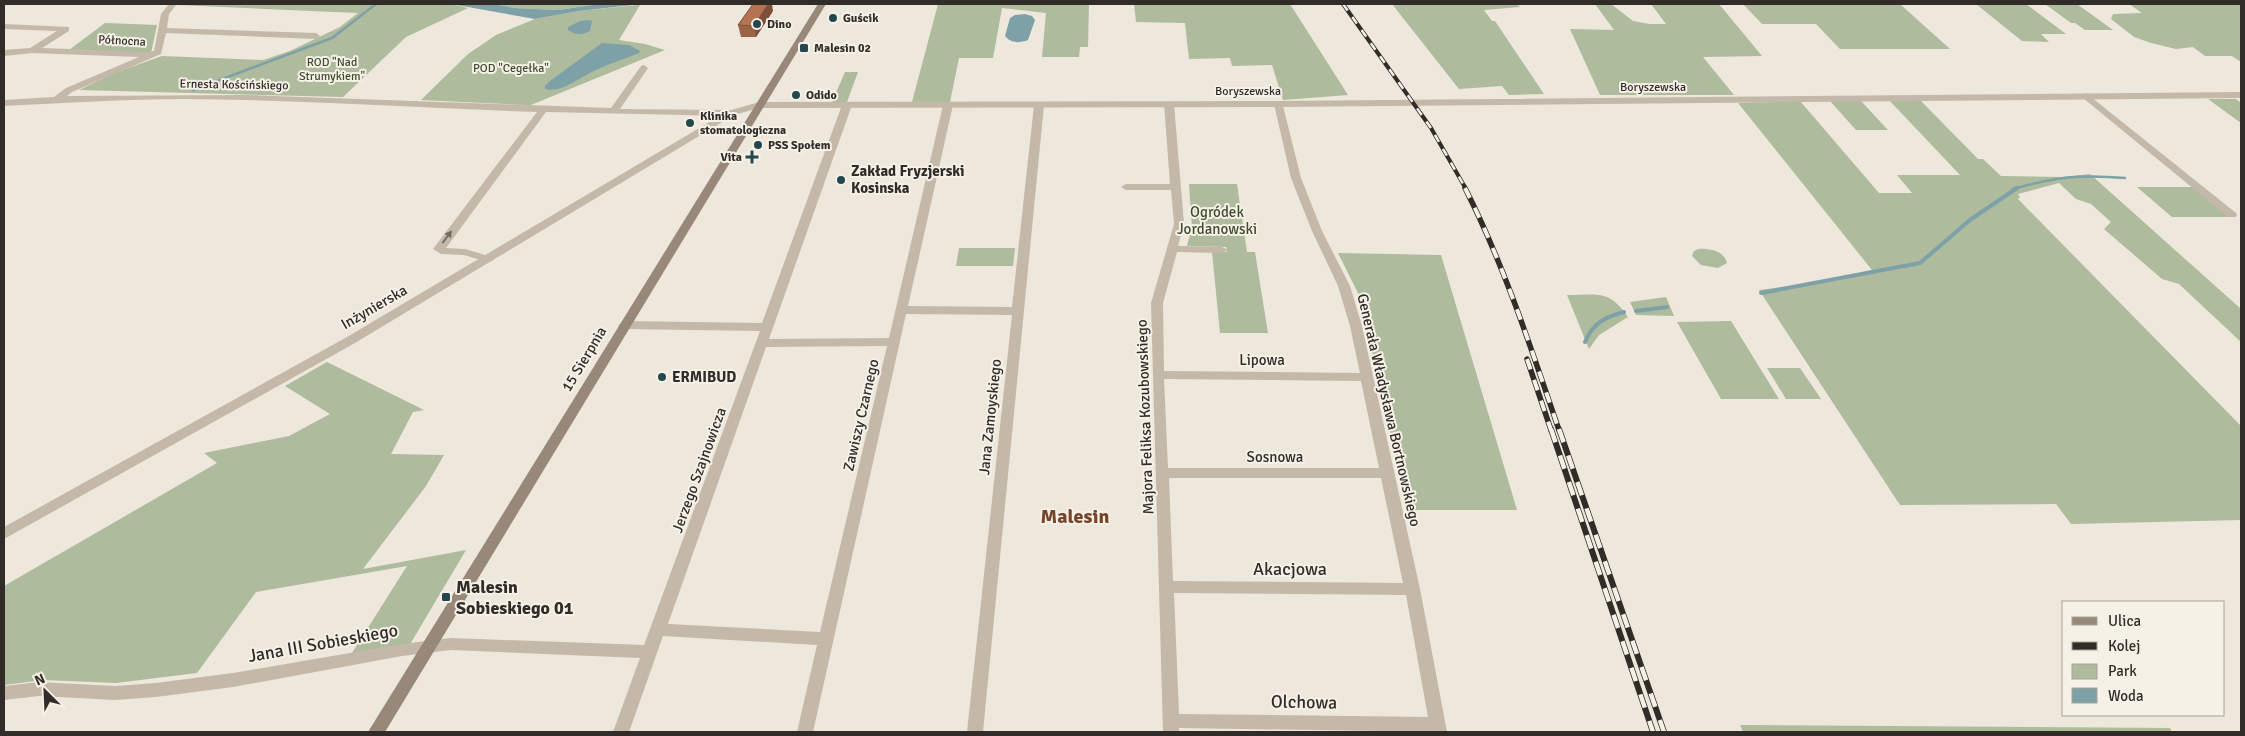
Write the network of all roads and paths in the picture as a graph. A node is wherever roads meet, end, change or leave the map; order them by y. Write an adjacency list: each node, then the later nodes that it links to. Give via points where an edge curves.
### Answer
1 (173, 4): 4 (street, Północna, via 165,14)
2 (822, 4): 17 (main road, 15 Sierpnia)
3 (4, 26): 6 (street, via 66,29)
4 (162, 30): 5 (street); 8 (street, Północna, via 158,52)
5 (316, 36)
6 (32, 50): 7 (street, Północna); 8 (street, Północna)
7 (4, 53)
8 (152, 56): 12 (street, via 69,90)
9 (644, 68): 21 (street)
10 (2086, 96): 11 (street, Boryszewska); 16 (street, Boryszewska); 25 (street)
11 (2241, 96)
12 (57, 99): 13 (street, Ernesta Kościńskiego); 20 (street, Ernesta Kościńskiego, via 206,96)
13 (4, 102)
14 (1039, 104): 15 (street, Boryszewska); 19 (street, Boryszewska); 30 (street, Jana Zamoyskiego)
15 (1169, 104): 16 (street, Boryszewska); 24 (street, Majora Feliksa Kozubowskiego)
16 (1279, 104): 36 (street, Generała Władysława Bortnowskiego, via 1296,178 1349,301)
17 (759, 105): 18 (street, Boryszewska); 22 (street, Inżynierska); 31 (main road, 15 Sierpnia)
18 (847, 105): 19 (street, Boryszewska); 32 (street, Jerzego Szajnowicza)
19 (948, 105): 29 (street, Zawiszy Czarnego)
20 (543, 110): 21 (street, Ernesta Kościńskiego); 28 (street, one-way to 20, via 439,249)
21 (614, 111): 22 (street, Ernesta Kościńskiego)
22 (730, 113): 28 (street, Inżynierska)
23 (1126, 187): 24 (street)
24 (1176, 187): 26 (street, Majora Feliksa Kozubowskiego, via 1179,224)
25 (2232, 215)
26 (1172, 249): 27 (street); 35 (street, Majora Feliksa Kozubowskiego, via 1157,303)
27 (1222, 250)
28 (488, 259): 39 (street, Inżynierska)
29 (902, 310): 30 (street); 33 (street, Zawiszy Czarnego)
30 (1017, 311): 52 (street, Jana Zamoyskiego)
31 (624, 325): 32 (street); 44 (main road, 15 Sierpnia)
32 (768, 327): 34 (street, Jerzego Szajnowicza)
33 (894, 342): 34 (street); 43 (street, Zawiszy Czarnego)
34 (762, 343): 42 (street, Jerzego Szajnowicza)
35 (1158, 375): 36 (street, Lipowa); 37 (street, Majora Feliksa Kozubowskiego)
36 (1366, 376): 38 (street, Generała Władysława Bortnowskiego)
37 (1163, 473): 38 (street, Sosnowa); 40 (street, Majora Feliksa Kozubowskiego)
38 (1388, 473): 41 (street, Generała Władysława Bortnowskiego)
39 (4, 534)
40 (1167, 587): 41 (street, Akacjowa); 47 (street, Majora Feliksa Kozubowskiego)
41 (1412, 589): 48 (street, Generała Władysława Bortnowskiego)
42 (659, 630): 43 (street); 45 (street, Jerzego Szajnowicza)
43 (826, 639): 51 (street, Zawiszy Czarnego)
44 (429, 646): 45 (street, Jana III Sobieskiego, via 451,644); 46 (street, Jana III Sobieskiego, via 156,690 115,693 40,689); 49 (main road, 15 Sierpnia)
45 (650, 652): 50 (street, Jerzego Szajnowicza)
46 (4, 693)
47 (1171, 727): 48 (street, Olchowa)
48 (1438, 728)
49 (376, 732)
50 (621, 732)
51 (805, 732)
52 (975, 732)

